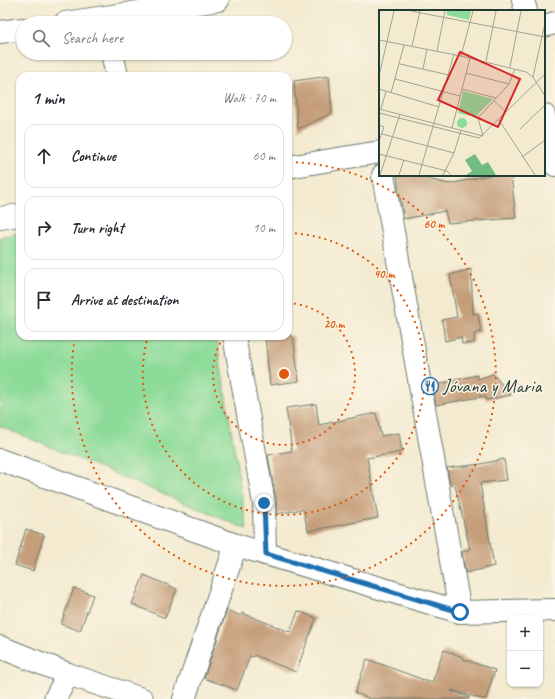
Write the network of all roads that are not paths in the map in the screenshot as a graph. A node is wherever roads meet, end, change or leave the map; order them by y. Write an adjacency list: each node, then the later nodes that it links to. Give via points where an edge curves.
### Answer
1 (218, 0): 4 (street)
2 (523, 0): 3 (street)
3 (526, 10)
4 (105, 13): 5 (street)
5 (93, 16)
6 (555, 24): 7 (street)
7 (545, 26)
8 (16, 30): 9 (street)
9 (0, 32)
10 (113, 60): 11 (street)
11 (115, 72)
12 (545, 123): 14 (street)
13 (379, 155): 15 (street)
14 (555, 165)
15 (292, 166)
16 (383, 176): 24 (street)
17 (16, 216): 18 (street)
18 (0, 218)
19 (235, 340): 22 (street, via 264,503)
20 (0, 460): 21 (street)
21 (236, 545): 22 (street); 29 (street)
22 (266, 554): 24 (street)
23 (555, 610): 24 (street)
24 (460, 612)
25 (0, 647): 26 (street)
26 (68, 674): 27 (street); 28 (street)
27 (55, 699)
28 (142, 699)
29 (184, 699)

